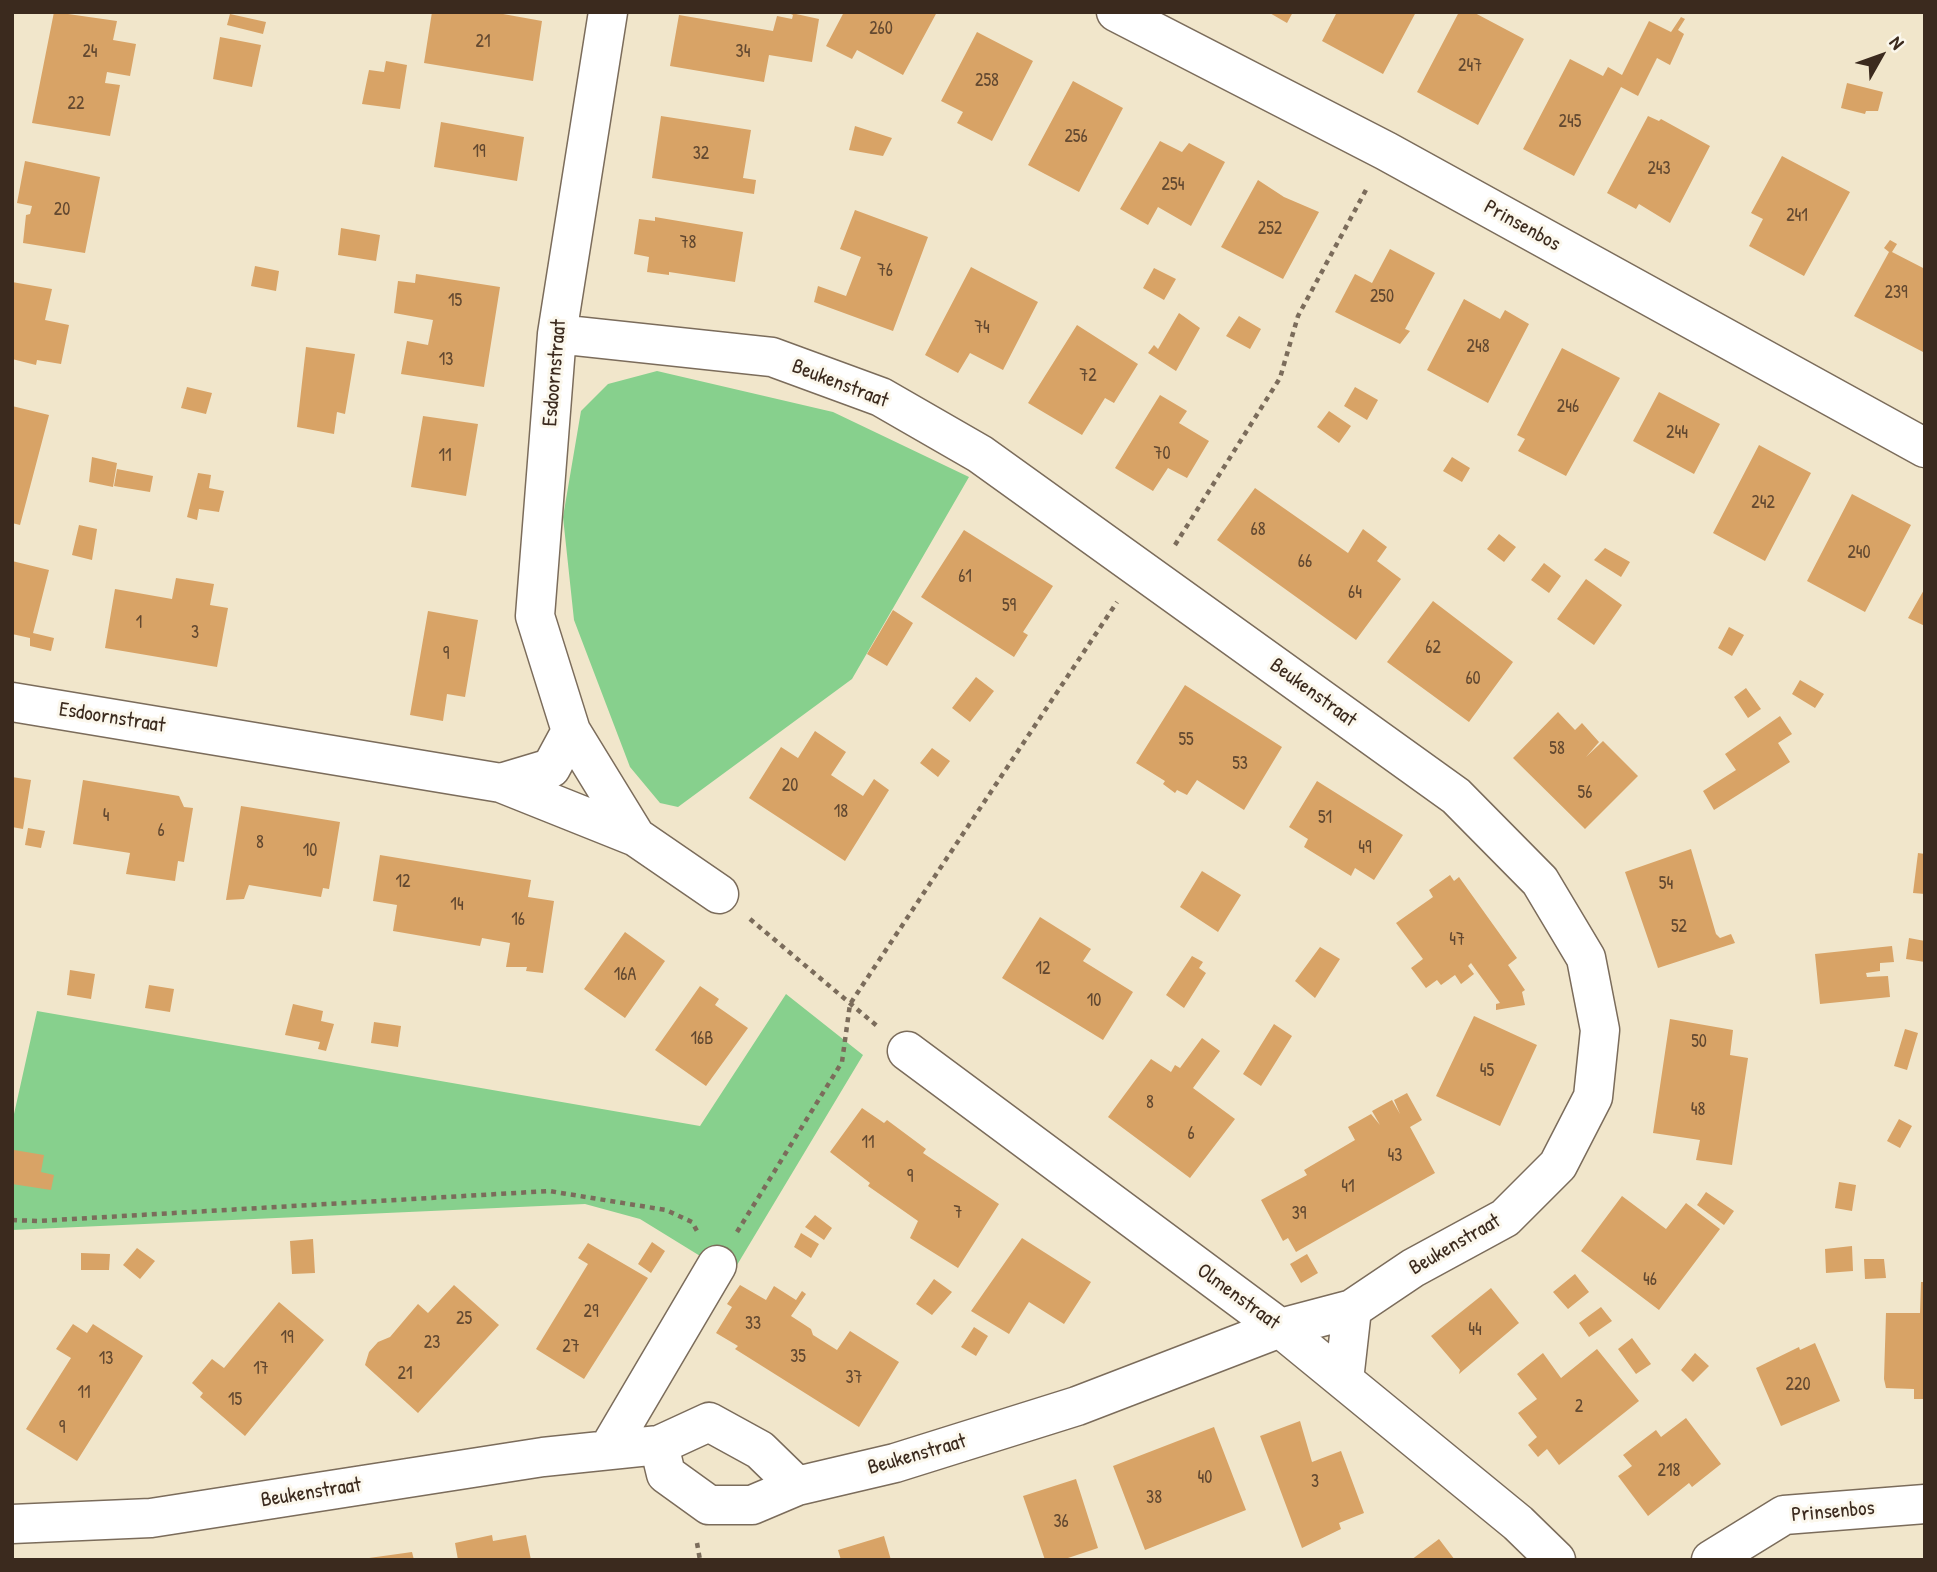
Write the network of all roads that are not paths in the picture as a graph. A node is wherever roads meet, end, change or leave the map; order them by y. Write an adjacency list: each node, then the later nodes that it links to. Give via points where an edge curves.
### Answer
1 (608, 12): 3 (street, Esdoornstraat)
2 (1116, 12): 4 (street, Prinsenbos, via 1386,151)
3 (557, 334): 6 (street, Esdoornstraat, via 535,616); 12 (street, Beukenstraat, via 772,357 881,397 980,454 1456,796 1540,881 1586,957 1600,1030 1593,1097 1558,1166 1505,1218 1413,1268)
4 (1925, 449)
5 (12, 702): 7 (street, Esdoornstraat)
6 (571, 731): 7 (street, Esdoornstraat, via 551,768); 8 (street, Esdoornstraat)
7 (501, 783): 8 (street, Esdoornstraat)
8 (636, 837): 9 (street, Esdoornstraat)
9 (719, 894)
10 (906, 1051): 13 (street, Olmenstraat)
11 (717, 1265): 16 (street)
12 (1352, 1309): 13 (street, Beukenstraat); 14 (street)
13 (1280, 1328): 14 (street, Olmenstraat); 17 (street, Beukenstraat, via 1077,1406 895,1463)
14 (1344, 1380): 20 (street, Olmenstraat, via 1518,1523)
15 (659, 1445): 16 (street, Beukenstraat); 17 (street, Beukenstraat, via 709,1422 760,1450); 17 (street, Beukenstraat, via 666,1475 709,1505 752,1505)
16 (608, 1450): 19 (street, Beukenstraat, via 151,1518)
17 (797, 1486)
18 (1925, 1504): 21 (street, Prinsenbos, via 1784,1515)
19 (12, 1524)
20 (1556, 1560)
21 (1711, 1560)

